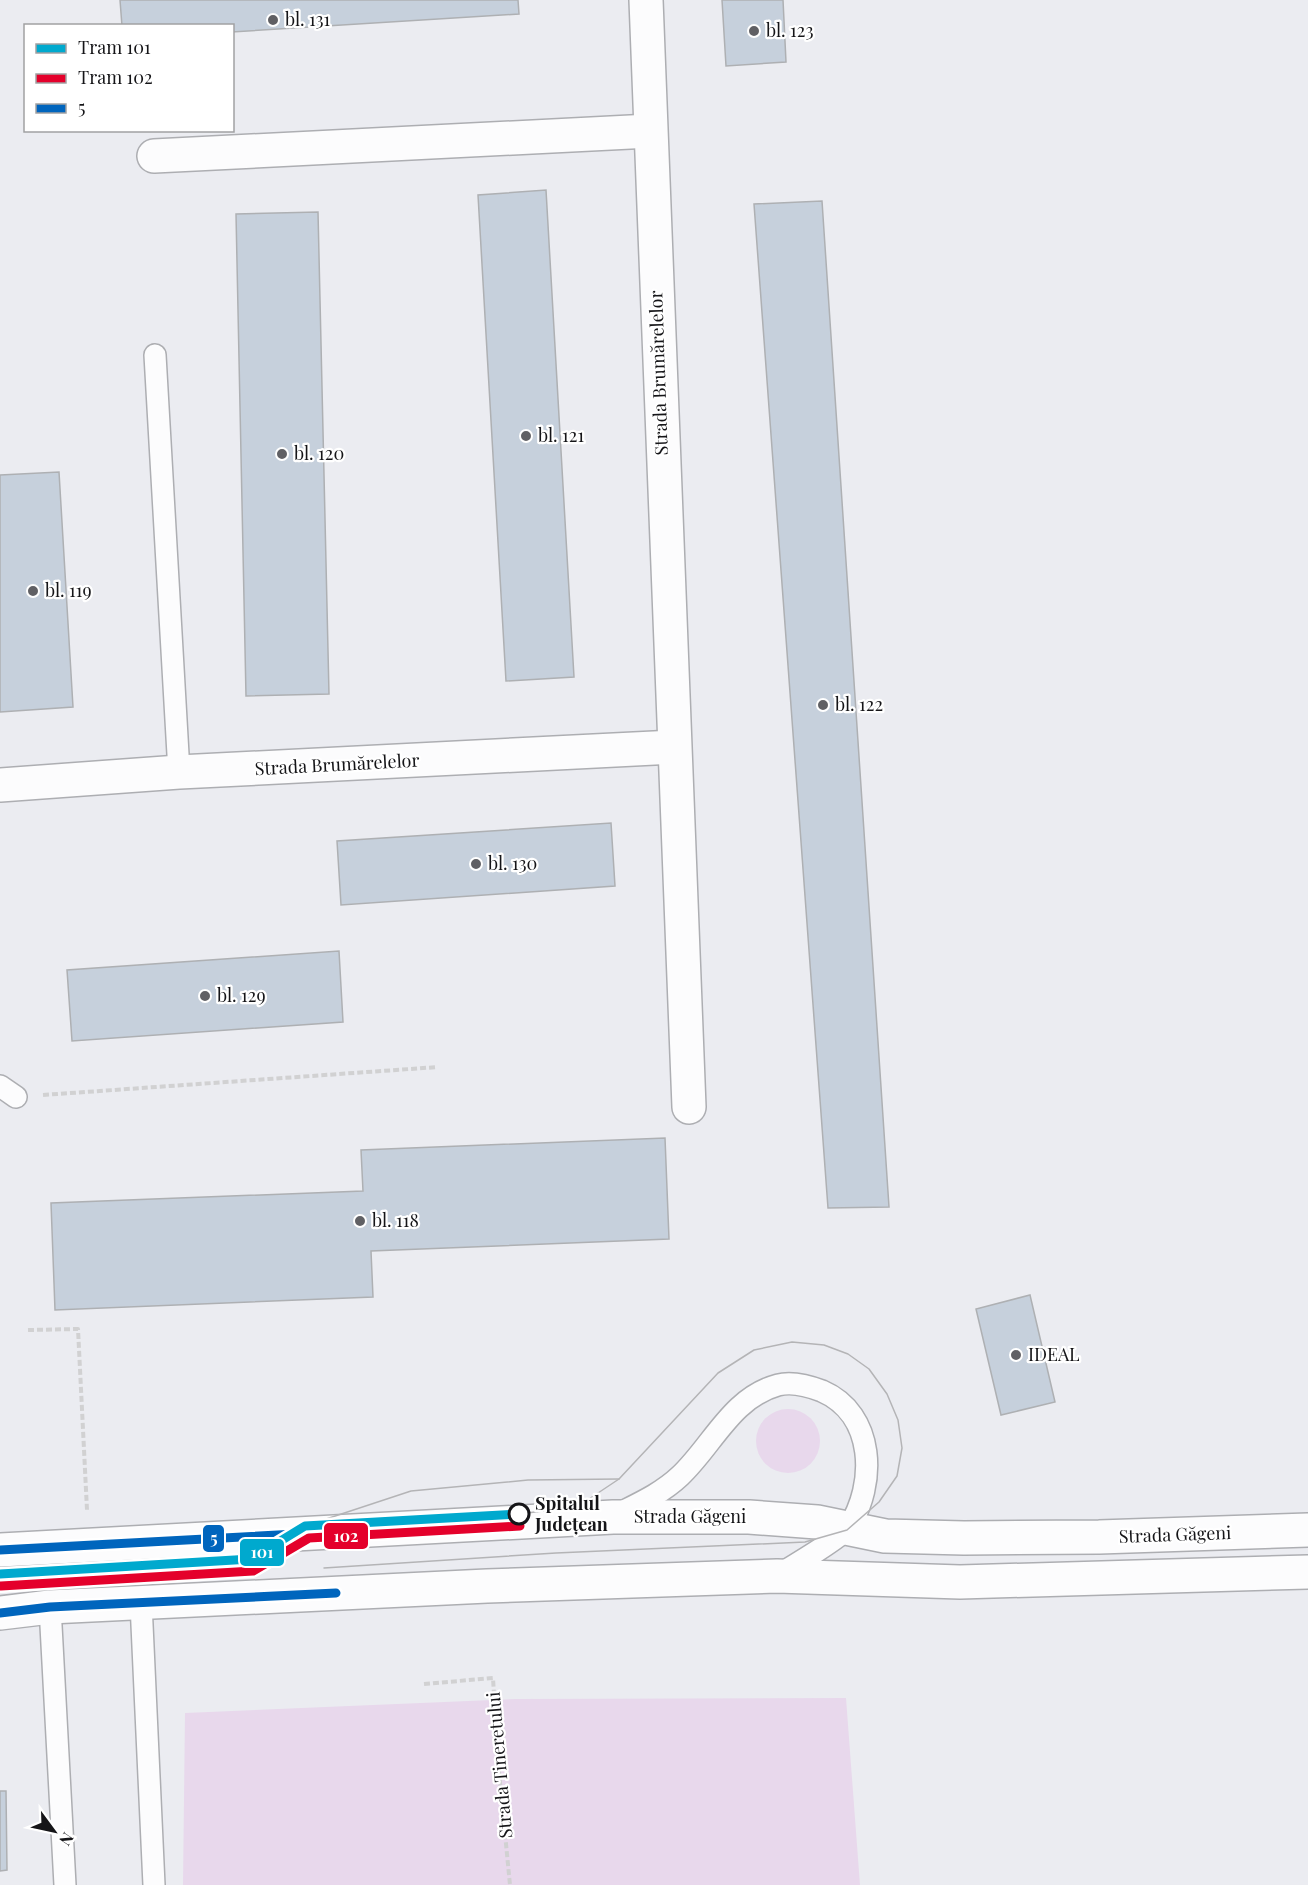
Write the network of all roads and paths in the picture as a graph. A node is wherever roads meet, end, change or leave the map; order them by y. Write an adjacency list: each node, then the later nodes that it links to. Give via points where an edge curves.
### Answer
1 (646, 0): 2 (main road, Strada Brumărelelor)
2 (650, 131): 3 (main road); 5 (main road, Strada Brumărelelor)
3 (154, 156)
4 (155, 355): 6 (lane)
5 (674, 747): 6 (main road, Strada Brumărelelor); 10 (main road, Strada Brumărelelor)
6 (179, 772): 7 (main road, Strada Brumărelelor)
7 (0, 785)
8 (438, 1067): 9 (path)
9 (8, 1092)
10 (689, 1107)
11 (28, 1330): 12 (path, via 78,1329)
12 (87, 1514)
13 (613, 1517): 14 (main road, Strada Găgeni, via 749,1517 817,1522); 14 (lane, via 665,1489 728,1416 750,1398 779,1385 807,1385 836,1397 856,1418 865,1439 867,1471 863,1497); 16 (main road, Strada Găgeni)
14 (848, 1530): 15 (main road, Strada Găgeni, via 885,1536 964,1538); 18 (lane)
15 (1308, 1530)
16 (0, 1550)
17 (1308, 1572): 18 (main road, via 960,1582)
18 (777, 1576): 19 (main road)
19 (141, 1604): 20 (main road); 24 (lane)
20 (50, 1607): 21 (main road); 23 (lane)
21 (0, 1612)
22 (424, 1684): 25 (path, Strada Tineretului, via 493,1678)
23 (65, 1885)
24 (154, 1885)
25 (510, 1885)

